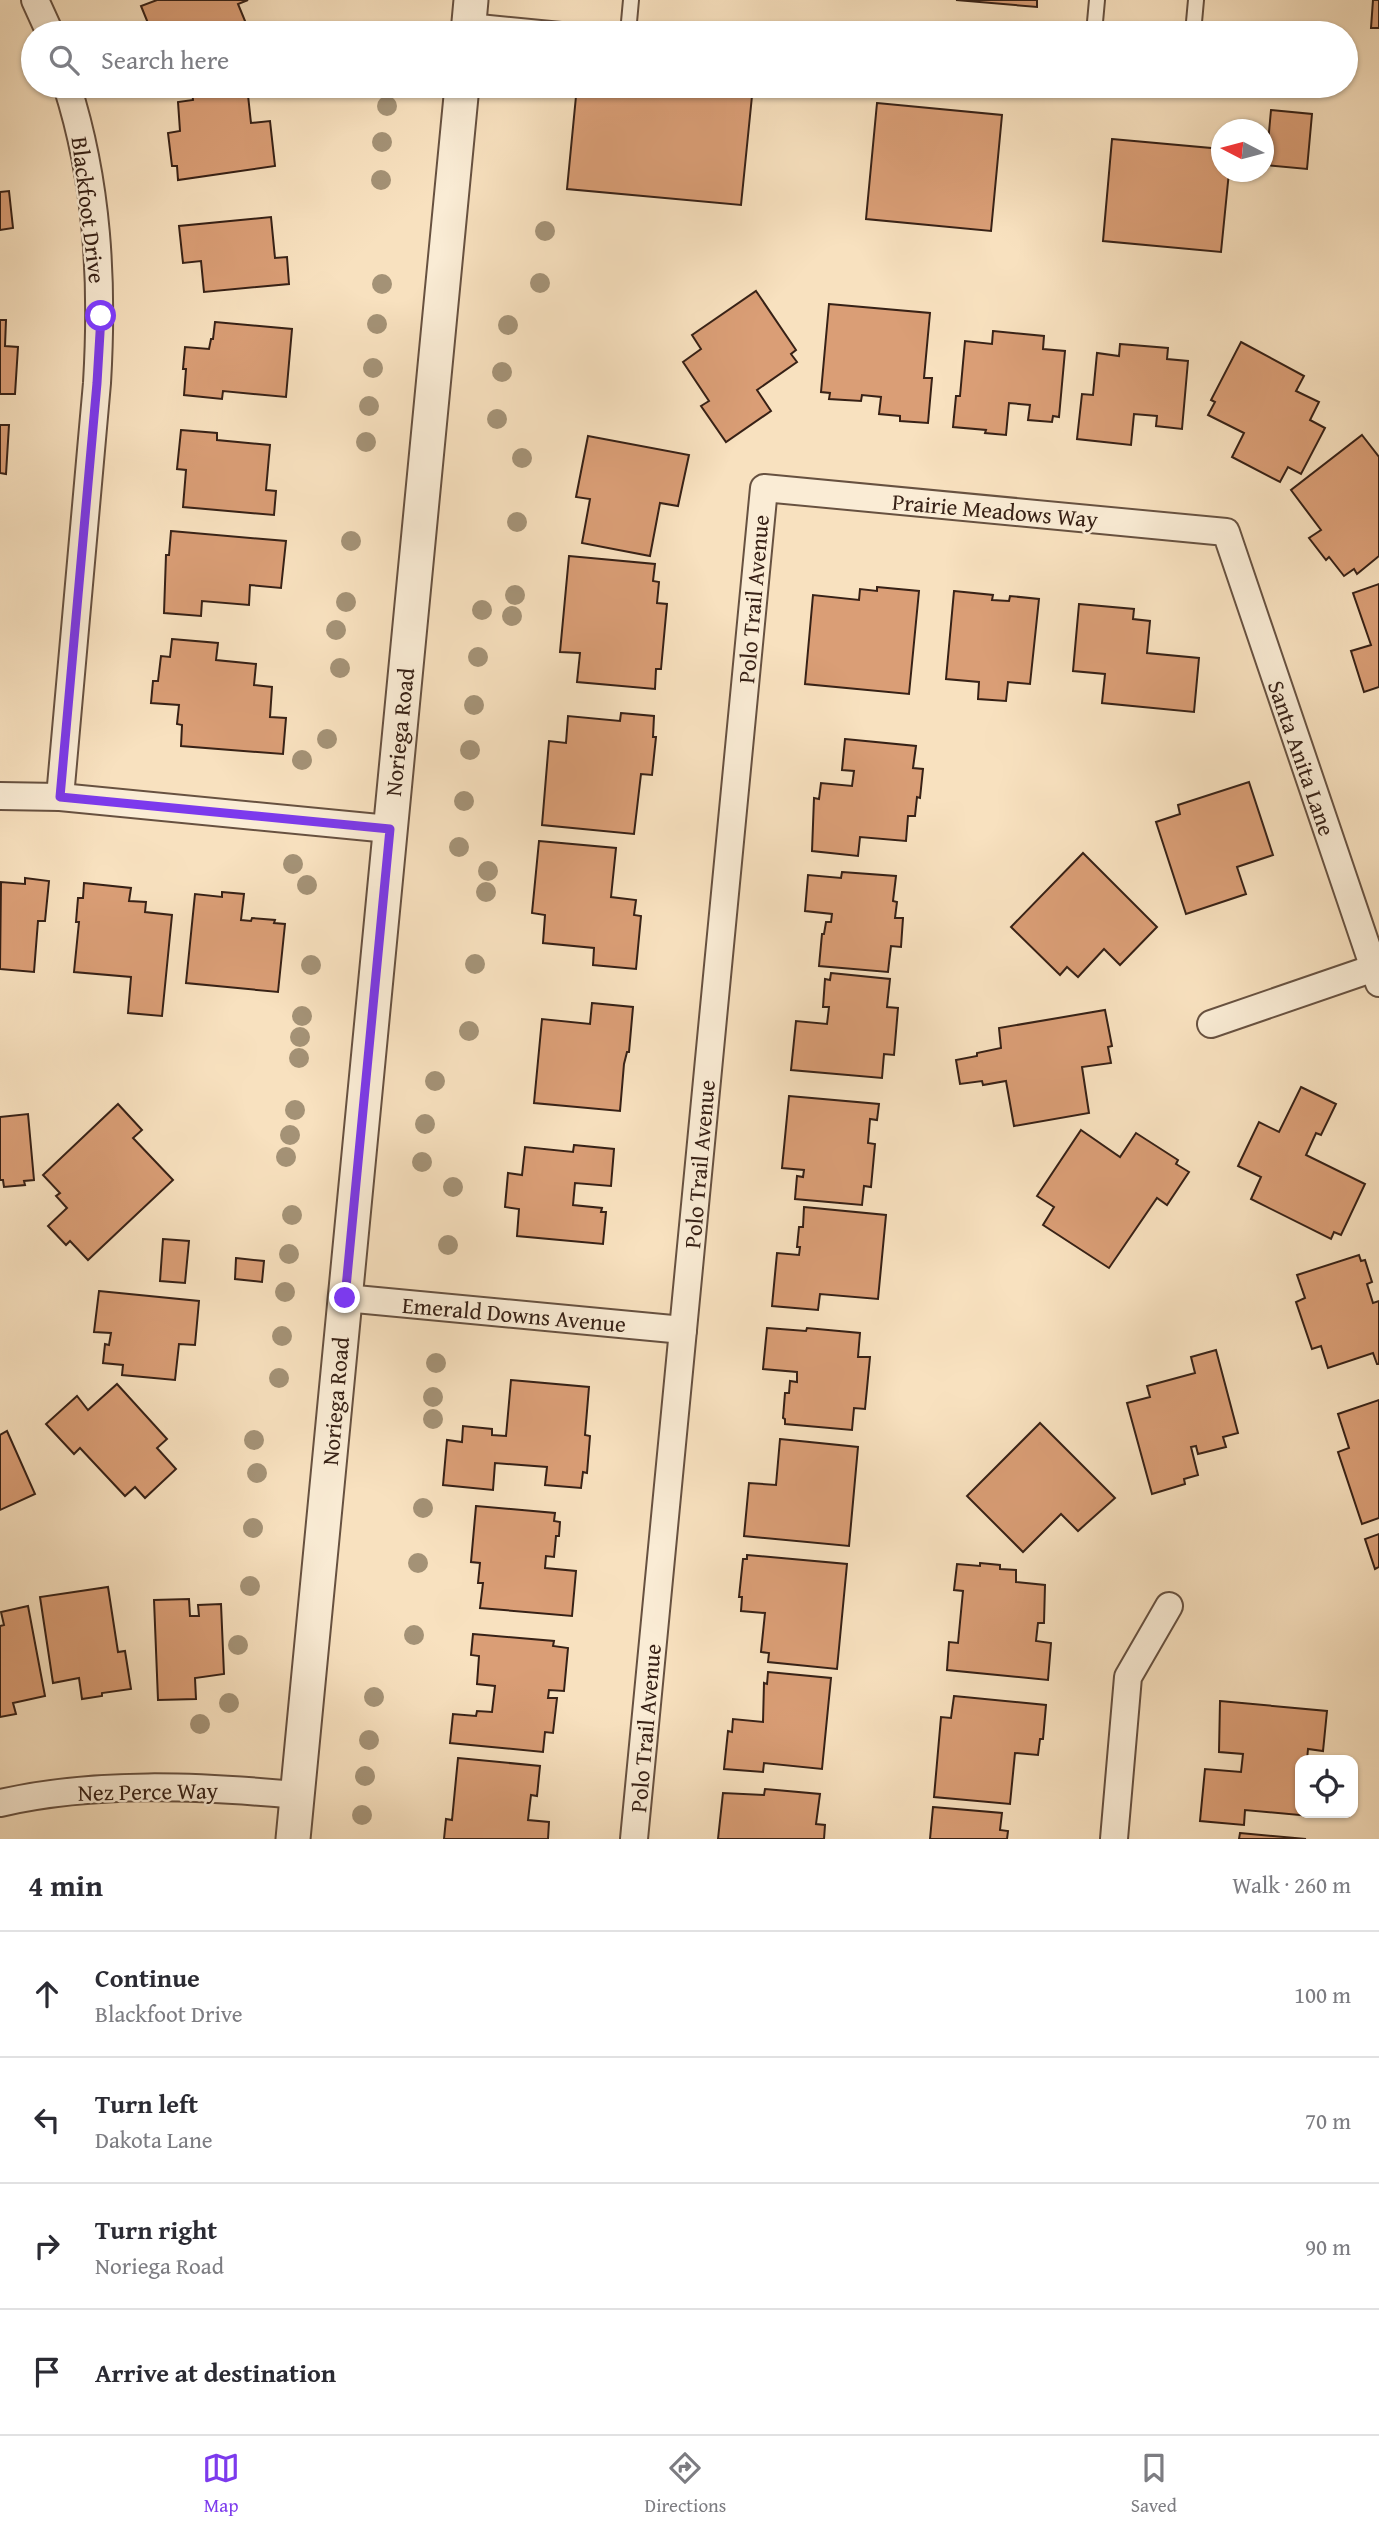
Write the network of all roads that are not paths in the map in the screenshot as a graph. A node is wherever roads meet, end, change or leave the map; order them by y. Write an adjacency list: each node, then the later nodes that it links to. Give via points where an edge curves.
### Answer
1 (35, 0): 6 (street)
2 (631, 0): 8 (lane)
3 (1097, 0): 9 (lane)
4 (1196, 0): 10 (lane)
5 (469, 18): 7 (lane)
6 (45, 21)
7 (494, 21)
8 (629, 21)
9 (1095, 21)
10 (1194, 21)
11 (70, 98): 16 (street, Blackfoot Drive, via 90,181 101,316)
12 (461, 98): 17 (street, Noriega Road)
13 (764, 488): 14 (street, Prairie Meadows Way); 21 (street, Polo Trail Avenue)
14 (1226, 532): 18 (street, Santa Anita Lane)
15 (0, 796): 16 (street)
16 (60, 797): 17 (street)
17 (390, 829): 20 (street, Noriega Road)
18 (1376, 976): 19 (street)
19 (1211, 1024)
20 (345, 1298): 21 (street, Emerald Downs Avenue); 23 (street, Noriega Road)
21 (683, 1330): 26 (street, Polo Trail Avenue)
22 (1169, 1606): 27 (street, via 1128,1677)
23 (297, 1795): 24 (street, Nez Perce Way, via 158,1786 80,1790); 25 (street, Noriega Road)
24 (0, 1803)
25 (293, 1839)
26 (634, 1839)
27 (1114, 1839)

